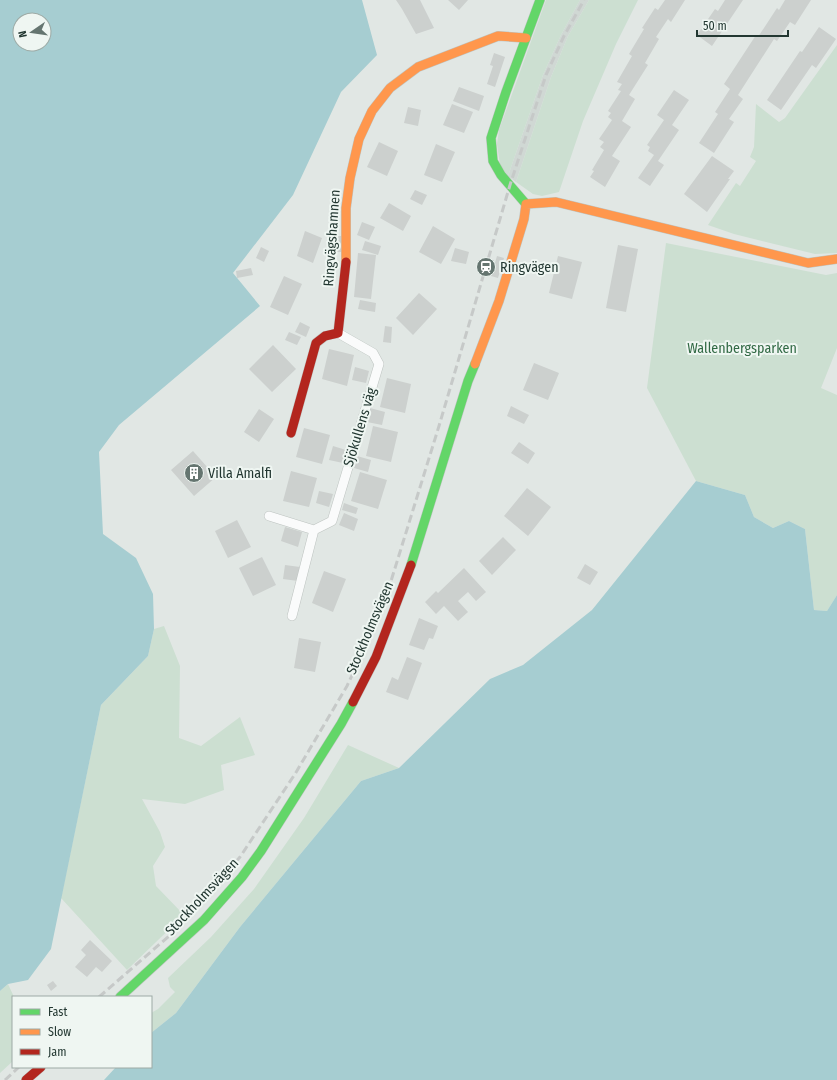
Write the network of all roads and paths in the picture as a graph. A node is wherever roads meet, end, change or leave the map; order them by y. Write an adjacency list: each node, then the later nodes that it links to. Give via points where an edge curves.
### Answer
1 (540, 0): 2 (street)
2 (526, 38): 3 (street, via 491,138 493,161 501,175); 5 (street, Ringvägshamnen, via 498,36 418,68 390,88 372,111 359,138 350,178 346,208 346,261)
3 (526, 204): 4 (street, via 556,202 808,263); 10 (street, Stockholmsvägen, via 524,219 499,302 468,381 410,566 376,657 341,724 242,877 204,920)
4 (837, 259)
5 (338, 333): 6 (street, via 325,336 316,343); 8 (street, Sjökullens väg, via 373,353 378,364 332,521)
6 (291, 433)
7 (269, 516): 8 (street)
8 (314, 530): 9 (street)
9 (292, 616)
10 (121, 996)
11 (40, 1068): 12 (street)
12 (26, 1080)

